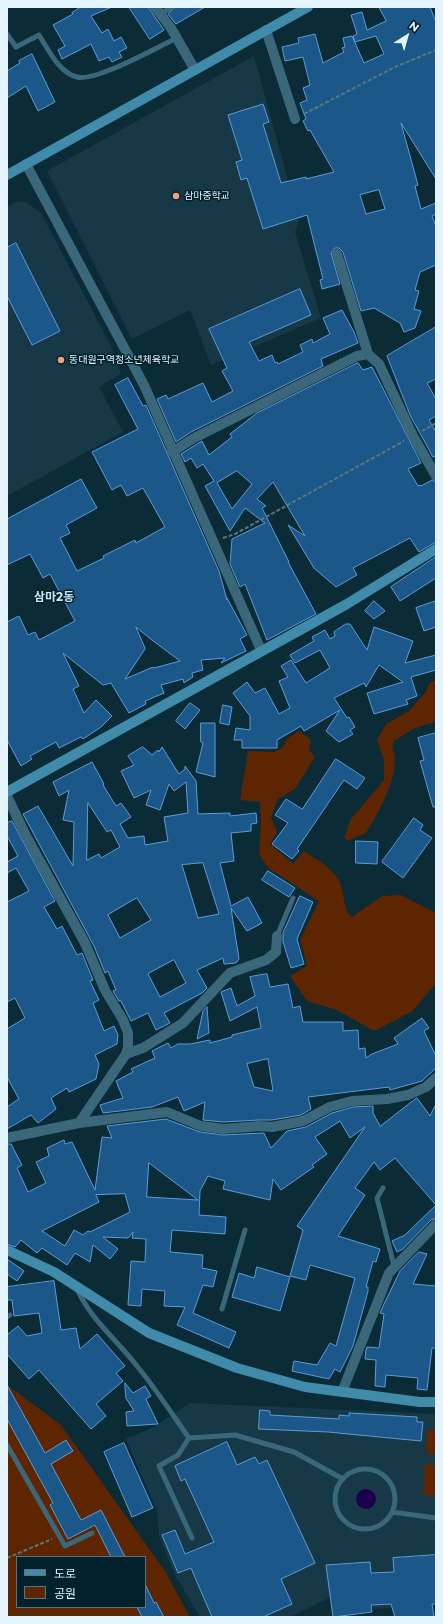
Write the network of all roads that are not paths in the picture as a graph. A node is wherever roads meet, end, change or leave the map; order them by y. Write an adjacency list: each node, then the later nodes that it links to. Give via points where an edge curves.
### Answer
1 (172, 7): 3 (lane)
2 (308, 7): 4 (street)
3 (158, 10): 6 (street)
4 (266, 30): 7 (street); 8 (street)
5 (7, 34): 6 (lane, via 16,46 39,34 63,69 78,77 97,75)
6 (177, 38): 7 (street)
7 (195, 70): 9 (street)
8 (294, 119)
9 (26, 164): 10 (street); 13 (street, via 144,385)
10 (7, 175)
11 (337, 254): 12 (street)
12 (368, 354): 13 (street, via 357,356 194,438); 14 (street, via 379,364 413,436)
13 (172, 452): 16 (street)
14 (436, 476)
15 (436, 549): 16 (street, via 347,604)
16 (261, 650): 17 (street)
17 (7, 792)
18 (7, 796): 21 (street, via 85,943 105,990 128,1033)
19 (293, 898): 20 (lane)
20 (277, 936): 21 (street, via 276,952 266,960 230,973 183,1023 143,1048)
21 (126, 1054): 23 (street)
22 (436, 1078): 23 (street, via 426,1087 408,1095 387,1099 352,1100 330,1107 303,1121 272,1127 223,1129 201,1126 167,1112)
23 (79, 1123): 24 (street)
24 (7, 1138)
25 (383, 1188): 29 (lane, via 377,1198)
26 (436, 1224): 29 (street)
27 (245, 1230): 31 (lane)
28 (7, 1250): 30 (street, via 54,1272)
29 (394, 1266): 32 (street)
30 (76, 1287): 32 (street, via 149,1333 237,1368 305,1387); 34 (lane, via 83,1302 137,1366)
31 (222, 1309)
32 (342, 1392): 33 (street)
33 (436, 1402)
34 (189, 1438): 36 (lane, via 234,1435 294,1452); 40 (lane, via 178,1455 159,1466)
35 (7, 1445): 39 (lane, via 65,1546)
36 (343, 1479): 37 (lane, via 361,1469 382,1474 392,1484 394,1491); 37 (lane, via 336,1492 336,1506 349,1524 362,1528 376,1526 383,1523)
37 (392, 1512): 38 (lane)
38 (436, 1518)
39 (92, 1533)
40 (192, 1538)

